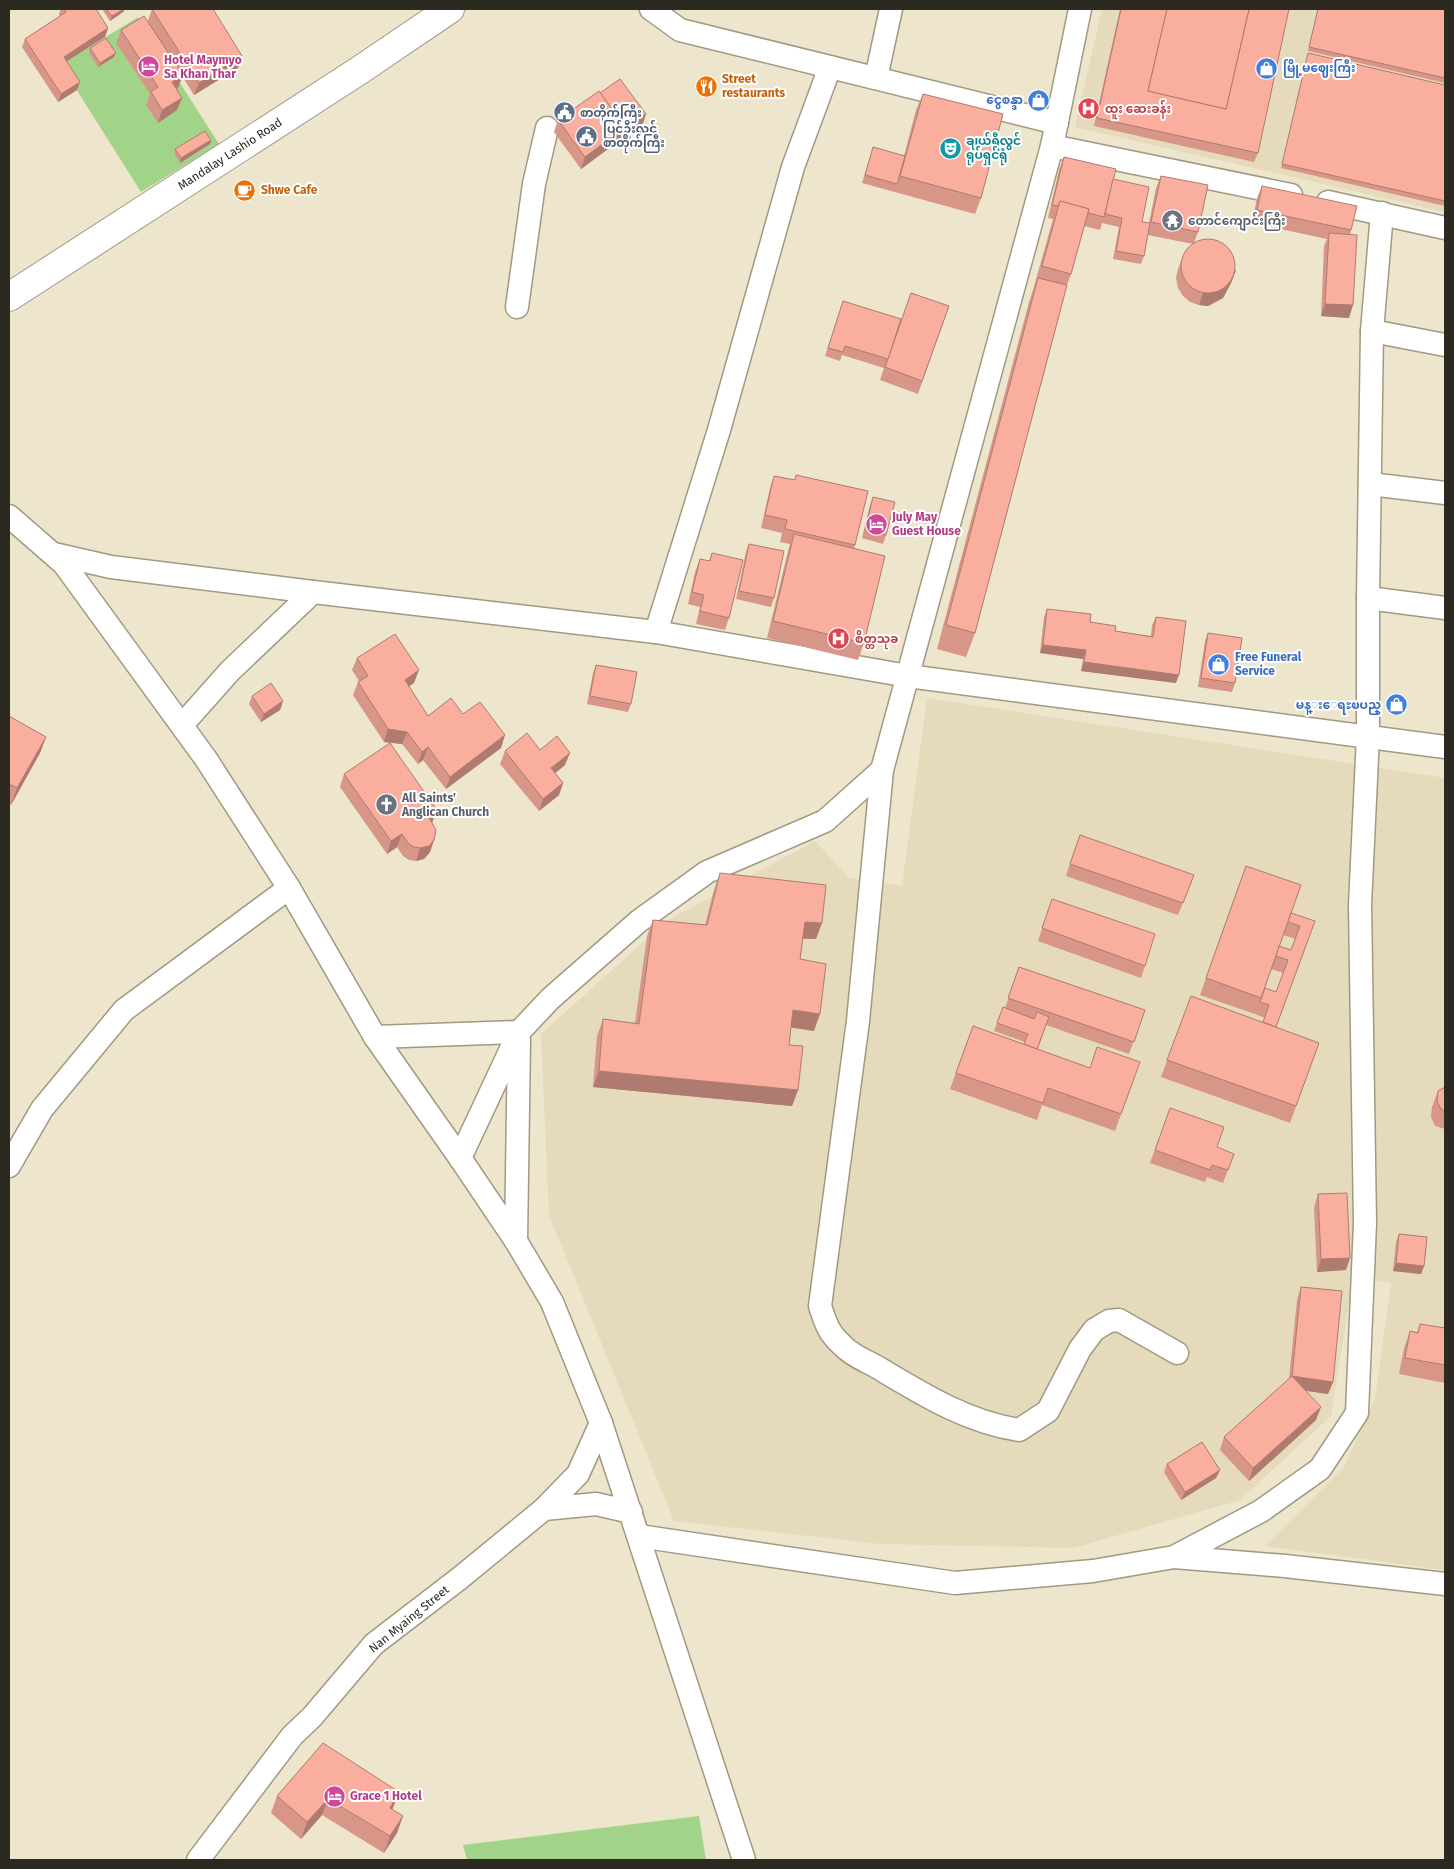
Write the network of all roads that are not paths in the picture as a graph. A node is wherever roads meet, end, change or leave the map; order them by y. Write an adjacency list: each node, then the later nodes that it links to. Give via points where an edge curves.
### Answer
1 (450, 9): 12 (highway, Mandalay Lashio Road)
2 (651, 9): 5 (street, via 680,30)
3 (890, 9): 6 (street)
4 (1080, 9): 7 (street)
5 (830, 67): 6 (street); 23 (street, via 793,167 719,430)
6 (876, 78): 7 (street)
7 (1057, 123): 9 (street)
8 (547, 128): 13 (street, via 534,184)
9 (1052, 146): 10 (street); 24 (street)
10 (1382, 213): 11 (street); 14 (street)
11 (1445, 228)
12 (9, 296)
13 (517, 307)
14 (1372, 331): 15 (street); 16 (street)
15 (1445, 345)
16 (1370, 484): 17 (street); 21 (street)
17 (1445, 493)
18 (9, 516): 19 (street)
19 (54, 554): 20 (street, via 111,567); 25 (street)
20 (313, 592): 23 (street); 25 (street, via 230,671)
21 (1368, 598): 22 (street); 26 (street)
22 (1445, 608)
23 (656, 632): 24 (street)
24 (908, 676): 26 (street); 28 (street)
25 (182, 725): 29 (street)
26 (1368, 736): 27 (street); 40 (street, via 1360,905 1365,1223 1357,1413 1320,1469 1261,1511)
27 (1445, 747)
28 (882, 770): 30 (street, via 825,821 707,872 639,921 550,999); 35 (street, via 858,1021 820,1306 827,1328 843,1347 961,1414 1019,1430 1048,1411 1080,1349 1094,1330 1109,1321 1119,1320)
29 (289, 888): 31 (street); 33 (street, via 124,1010 42,1110)
30 (519, 1032): 31 (street); 32 (street); 34 (street)
31 (375, 1036): 32 (street)
32 (460, 1158): 34 (street)
33 (9, 1166)
34 (516, 1241): 36 (street, via 552,1302)
35 (1177, 1353)
36 (601, 1423): 37 (street, Nan Myaing Street, via 578,1474); 38 (street)
37 (544, 1509): 38 (street, via 596,1504); 42 (street, Nan Myaing Street, via 374,1644 292,1736)
38 (631, 1512): 39 (street)
39 (639, 1536): 40 (street, via 955,1583 1093,1570); 43 (street)
40 (1174, 1557): 41 (street)
41 (1445, 1584)
42 (198, 1860)
43 (744, 1860)

